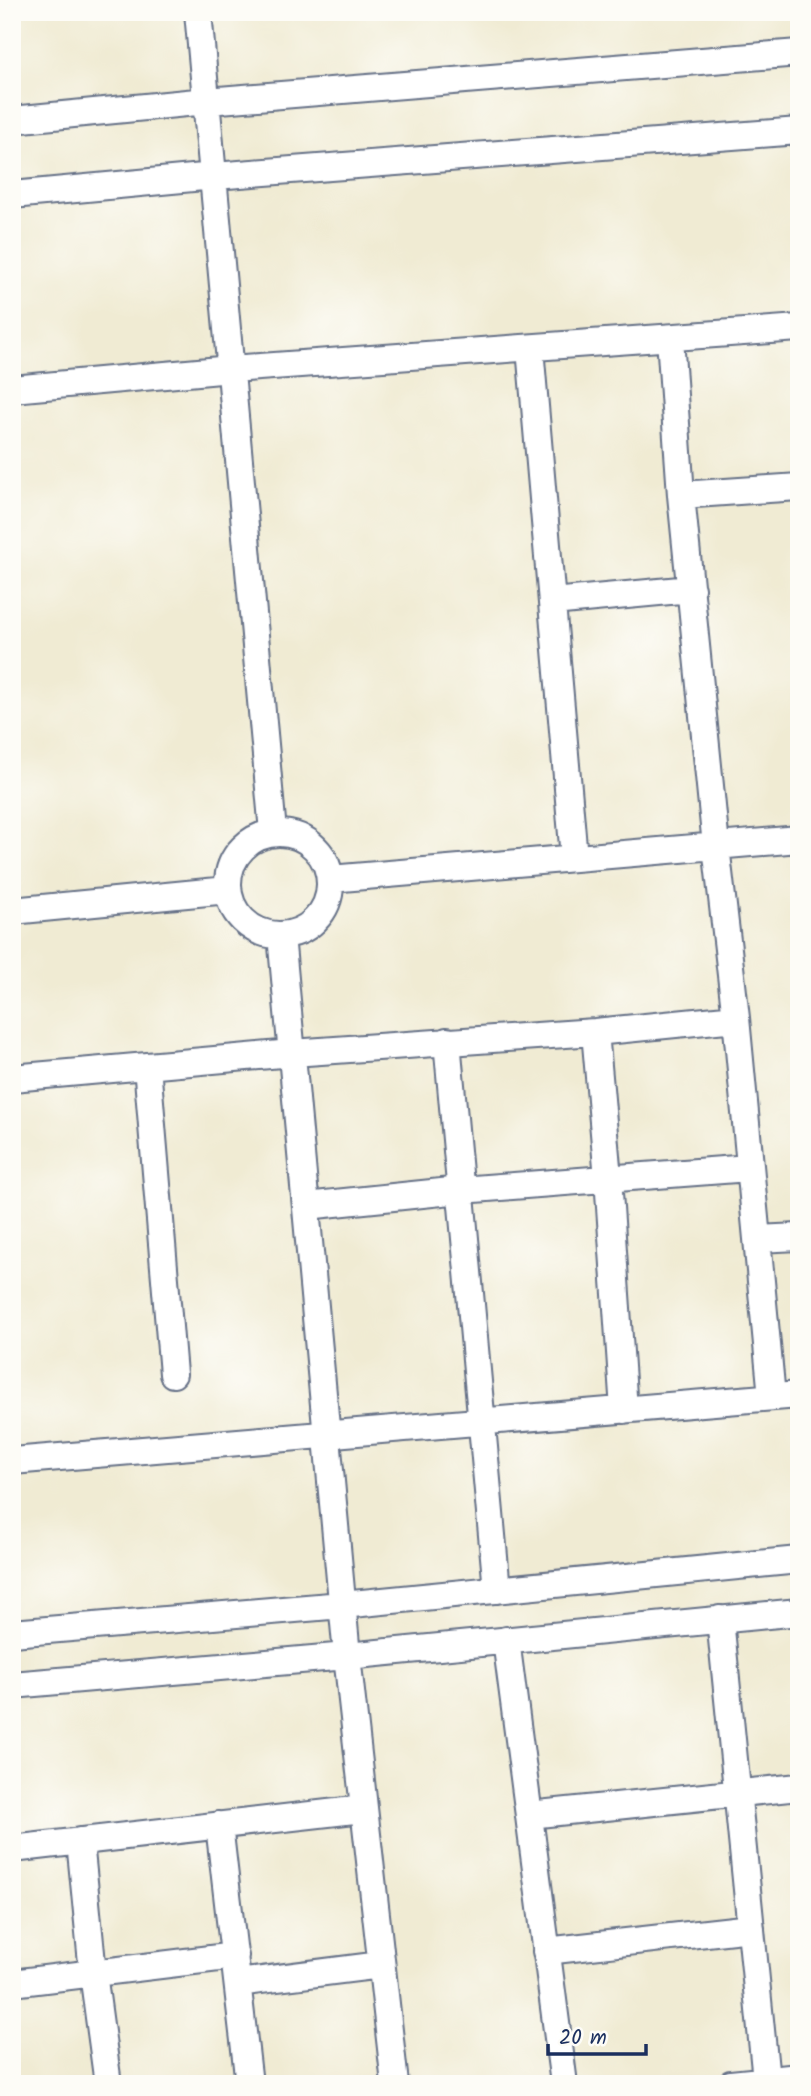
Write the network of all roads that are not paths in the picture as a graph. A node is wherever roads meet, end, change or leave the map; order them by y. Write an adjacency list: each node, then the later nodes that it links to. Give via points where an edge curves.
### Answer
1 (198, 12): 3 (street)
2 (799, 53): 3 (street)
3 (207, 101): 4 (street); 6 (street)
4 (12, 120)
5 (799, 131): 6 (street)
6 (214, 176): 7 (street); 11 (street)
7 (12, 195)
8 (799, 328): 9 (street)
9 (670, 338): 10 (street); 14 (street)
10 (530, 348): 11 (street); 16 (street)
11 (231, 369): 12 (street); 17 (street)
12 (12, 389)
13 (799, 487): 14 (street)
14 (681, 495): 15 (street)
15 (691, 589): 16 (street); 19 (street)
16 (552, 602): 20 (street)
17 (273, 832): 21 (street, via 312,844); 22 (street, via 249,842 239,852 231,863)
18 (799, 839): 19 (street)
19 (716, 846): 20 (street); 25 (street)
20 (574, 858): 21 (street)
21 (330, 879): 24 (street, via 325,906 317,918 295,933)
22 (228, 890): 23 (street); 24 (street, via 237,914 246,923)
23 (12, 911)
24 (281, 935): 28 (street)
25 (736, 1018): 26 (street); 31 (street)
26 (595, 1032): 27 (street); 32 (street)
27 (447, 1041): 28 (street); 33 (street)
28 (292, 1052): 29 (street); 34 (street)
29 (147, 1066): 30 (street); 37 (street)
30 (12, 1078)
31 (749, 1168): 32 (street); 36 (street)
32 (608, 1178): 33 (street); 40 (street)
33 (461, 1190): 34 (street); 41 (street)
34 (306, 1206): 42 (street)
35 (799, 1237): 36 (street)
36 (757, 1240): 39 (street)
37 (173, 1374)
38 (799, 1395): 39 (street)
39 (772, 1397): 40 (street)
40 (624, 1410): 41 (street)
41 (482, 1422): 42 (street); 45 (street)
42 (327, 1435): 43 (street); 46 (street)
43 (12, 1461)
44 (799, 1560): 45 (street)
45 (497, 1590): 46 (street)
46 (342, 1605): 49 (street); 51 (street)
47 (799, 1612): 48 (street)
48 (720, 1619): 50 (street); 54 (street)
49 (12, 1633)
50 (506, 1640): 51 (street); 56 (street)
51 (347, 1656): 52 (street); 55 (street)
52 (12, 1685)
53 (799, 1787): 54 (street)
54 (737, 1793): 56 (street); 60 (street)
55 (363, 1809): 57 (street); 63 (street)
56 (529, 1815): 61 (street)
57 (219, 1825): 58 (street); 62 (street)
58 (79, 1841): 59 (street); 64 (street)
59 (12, 1849)
60 (751, 1928): 61 (street); 68 (street)
61 (546, 1951): 72 (street)
62 (235, 1956): 64 (street); 66 (street)
63 (381, 1965): 66 (street); 71 (street)
64 (93, 1973): 65 (street); 69 (street)
65 (12, 1983)
66 (238, 1983): 70 (street)
67 (799, 2077): 68 (street)
68 (766, 2080): 73 (street)
69 (108, 2084)
70 (249, 2084)
71 (395, 2084)
72 (564, 2084)
73 (731, 2084)

